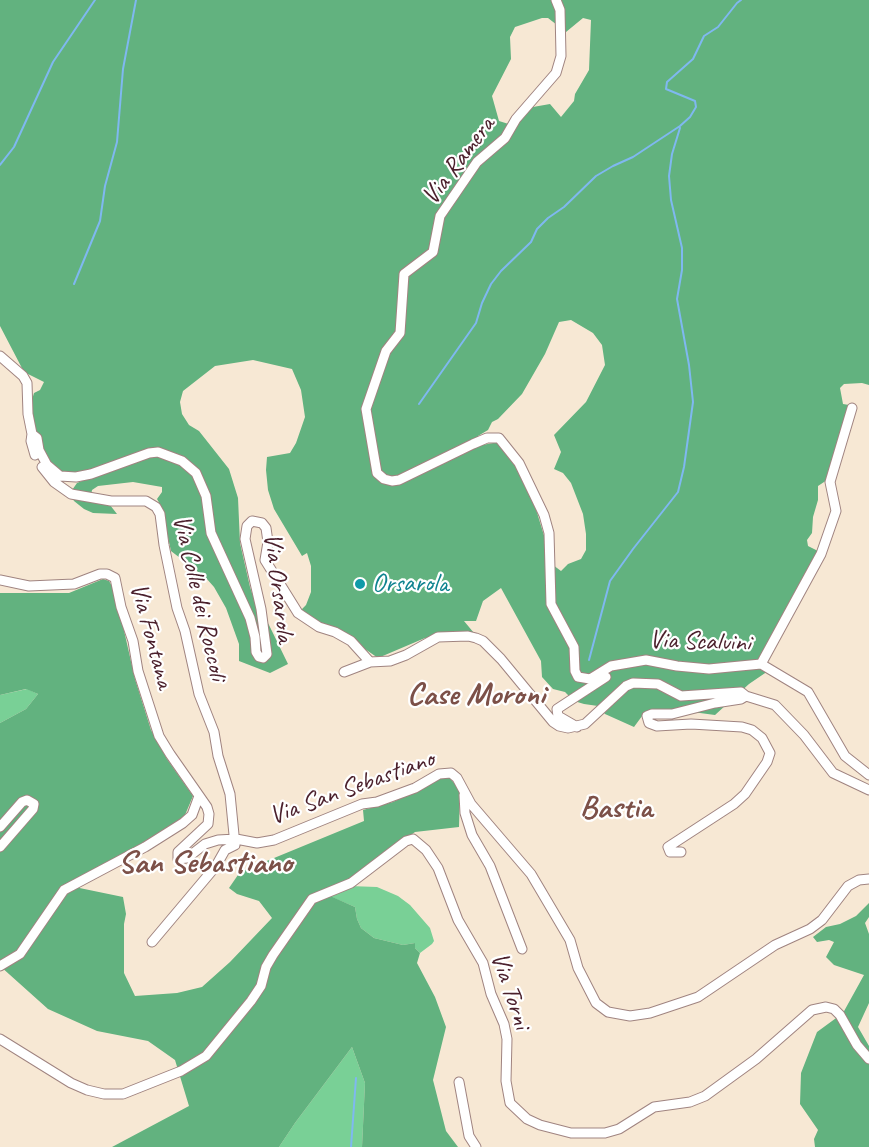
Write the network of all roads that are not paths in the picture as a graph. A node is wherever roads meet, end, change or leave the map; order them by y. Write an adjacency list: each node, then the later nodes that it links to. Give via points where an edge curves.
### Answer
1 (556, 0): 8 (street, Via Ramera, via 560,10 561,56 556,73 516,118 505,138 477,162 440,216 433,252 404,274 400,333 386,351 366,409 377,473 392,481 472,444 499,438 519,463 544,515 549,533 551,604 574,647 575,674 590,679 611,666)
2 (0, 356): 4 (street, Via Colle dei Roccoli, via 25,380)
3 (852, 408): 7 (street, via 831,482 836,512 821,554)
4 (32, 434): 6 (street, Via Orsarola, via 47,465 60,476 91,474 149,453 158,452 182,461 196,473 206,496 211,533 250,618 259,657 267,654 245,539 252,521 266,528 265,560 298,613 351,641); 18 (street, Via Colle dei Roccoli, via 37,459 54,482 71,494 111,501 146,501 160,514 177,608 230,794)
5 (0, 580): 15 (street, Via Fontana, via 39,586 74,584 100,574 115,578 159,736)
6 (370, 662): 9 (street); 11 (street, via 390,661 438,638 476,638 501,659 553,722)
7 (761, 664): 8 (street, Via Scalvini, via 709,669 646,660); 12 (street, Via Scalvini, via 808,692 845,756)
8 (622, 665): 11 (street, Via Scalvini, via 557,709 558,716)
9 (344, 672)
10 (746, 696): 11 (street, via 741,692 681,696 658,684 633,683); 13 (street, via 776,705 834,773); 20 (street, via 647,716 649,723 657,726 698,724 752,730 770,753 745,794 668,847 670,852)
11 (577, 727)
12 (869, 775)
13 (869, 790)
14 (464, 792): 18 (street, Via San Sebastiano, via 451,773 439,774 415,788 362,804 274,840 257,843); 21 (street, Via San Sebastiano, via 531,874 570,940 578,968 597,1003 617,1015 650,1013 698,997 775,945 810,929 822,920 848,886); 23 (street, via 468,826 491,869)
15 (199, 796): 16 (street, Via Fontana); 24 (street, via 192,814 183,823 64,890 20,954)
16 (206, 805): 18 (street, Via San Sebastiano, via 208,824 178,852 178,859 187,858 205,844)
17 (0, 827): 19 (street, via 22,802 32,801 33,809)
18 (236, 839): 22 (street, via 235,845 225,850)
19 (0, 847)
20 (681, 852)
21 (869, 879)
22 (152, 942)
23 (522, 949)
24 (0, 966)
25 (0, 1040): 26 (street, Via Torni, via 71,1083 104,1094 123,1094 181,1071 206,1056 251,1001 273,955 312,899 351,884 412,839 438,868 458,920 483,963 507,1039 510,1103 527,1119 572,1133 619,1129 654,1107 705,1096 756,1059 812,1010 826,1007 840,1015)
26 (869, 1059)
27 (459, 1082): 28 (street, via 469,1136)
28 (476, 1147)

